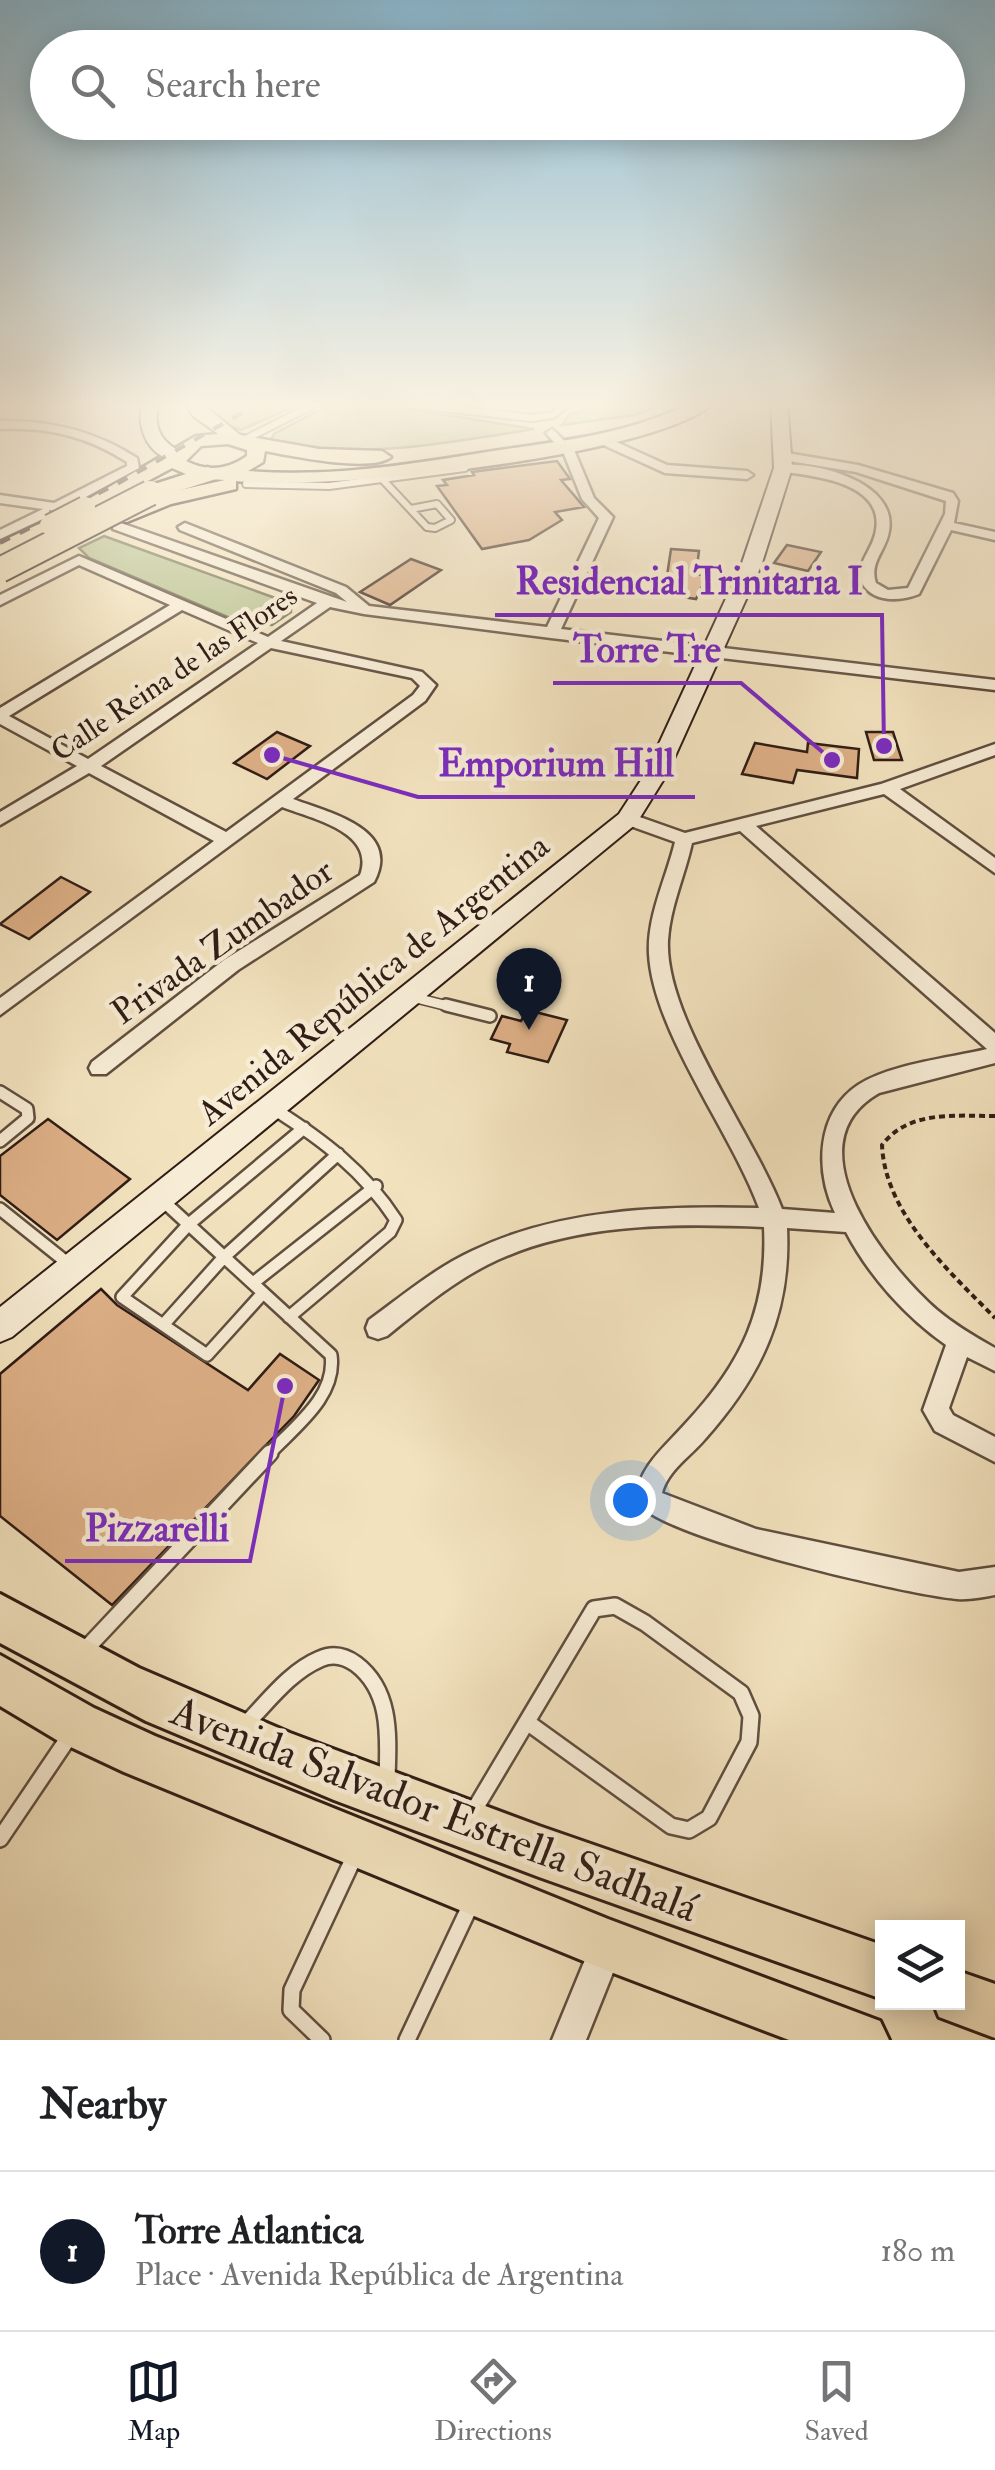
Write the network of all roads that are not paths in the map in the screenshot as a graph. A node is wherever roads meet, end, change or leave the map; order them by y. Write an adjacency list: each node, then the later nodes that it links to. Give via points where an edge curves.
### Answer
1 (93, 497): 13 (main road)
2 (114, 497): 13 (street)
3 (127, 497): 21 (highway, bridge)
4 (130, 497): 22 (highway, bridge)
5 (138, 497): 15 (main road)
6 (400, 497): 12 (lane)
7 (587, 497): 28 (street, via 606,517)
8 (772, 497): 30 (main road, Avenida República de Argentina)
9 (869, 497): 14 (street, via 884,528 866,576 883,593 914,591)
10 (946, 497): 14 (street, via 952,502)
11 (0, 499): 13 (street)
12 (411, 509): 12 (lane, via 431,528 451,520 437,504)
13 (59, 513): 17 (street); 20 (main road)
14 (948, 525): 18 (street)
15 (115, 526): 19 (main road); 26 (street)
16 (185, 527): 27 (street, via 341,590)
17 (0, 536)
18 (995, 536)
19 (80, 549): 23 (main road); 24 (street); 25 (street)
20 (0, 550)
21 (0, 559)
22 (0, 570)
23 (0, 581)
24 (0, 602)
25 (180, 605): 29 (street); 32 (street)
26 (323, 606): 27 (street); 29 (street, Calle Reina de las Flores)
27 (364, 610): 28 (street)
28 (551, 634): 30 (street)
29 (270, 643): 34 (street, Calle Reina de las Flores); 36 (street, via 418,675 428,685 426,694)
30 (715, 653): 31 (street); 37 (main road, Avenida República de Argentina)
31 (995, 685)
32 (0, 716): 34 (street)
33 (995, 749): 35 (street)
34 (90, 766): 38 (street, Calle Reina de las Flores); 41 (street)
35 (887, 788): 39 (street); 42 (street)
36 (281, 801): 41 (street); 48 (street, Privada Zumbador, via 365,837 374,851 368,878 231,966)
37 (628, 819): 40 (street); 43 (main road, Avenida República de Argentina)
38 (0, 820)
39 (746, 826): 40 (street); 46 (street)
40 (684, 839): 57 (street, via 660,916 660,970)
41 (226, 840): 44 (street)
42 (995, 867)
43 (411, 997): 45 (lane); 50 (main road, Avenida República de Argentina)
44 (0, 1008)
45 (490, 1016)
46 (995, 1045)
47 (995, 1054): 58 (street, via 866,1090 838,1118 828,1156)
48 (99, 1068)
49 (0, 1092): 52 (lane, via 27,1109 28,1118)
50 (274, 1109): 51 (lane); 55 (main road, Avenida República de Argentina)
51 (304, 1128): 53 (lane); 59 (lane)
52 (0, 1141)
53 (338, 1154): 54 (lane); 60 (lane)
54 (376, 1186): 62 (lane); 64 (lane, via 396,1220 390,1232)
55 (161, 1199): 59 (lane); 61 (main road, Avenida República de Argentina)
56 (0, 1209): 61 (lane)
57 (774, 1217): 58 (street); 66 (street, via 681,1214 552,1233 483,1256); 70 (street, via 774,1280 760,1346 698,1430 650,1478 648,1499 756,1542 959,1586)
58 (849, 1223): 67 (street, via 920,1310)
59 (189, 1224): 60 (lane); 65 (lane, via 122,1296)
60 (224, 1257): 62 (lane); 65 (lane)
61 (74, 1269): 63 (main road, Avenida República de Argentina)
62 (258, 1288): 64 (lane); 65 (lane, via 208,1355)
63 (9, 1315)
64 (290, 1317): 72 (lane, via 331,1355 326,1394)
65 (162, 1324)
66 (378, 1328)
67 (960, 1341): 68 (street); 69 (street, via 936,1410 944,1422)
68 (995, 1360)
69 (995, 1450)
70 (995, 1581)
71 (0, 1617): 72 (highway, Avenida Salvador Estrella Sadhalá)
72 (72, 1663): 76 (highway, Avenida Salvador Estrella Sadhalá)
73 (0, 1679): 75 (highway, Avenida Salvador Estrella Sadhalá)
74 (527, 1722): 74 (lane, via 594,1610 615,1606 740,1693 751,1716 749,1742 709,1818 689,1830 671,1826); 78 (lane)
75 (77, 1725): 79 (lane); 80 (highway, Avenida Salvador Estrella Sadhalá)
76 (235, 1735): 77 (highway, Avenida Salvador Estrella Sadhalá); 77 (lane, via 297,1674 328,1656 351,1658 379,1684 388,1730)
77 (387, 1796): 78 (highway, Avenida Salvador Estrella Sadhalá)
78 (464, 1825): 83 (highway, Avenida Salvador Estrella Sadhalá)
79 (0, 1839)
80 (360, 1843): 81 (highway, Avenida Salvador Estrella Sadhalá); 86 (lane, via 292,1990 291,2010)
81 (477, 1890): 82 (highway, Avenida Salvador Estrella Sadhalá); 87 (lane)
82 (608, 1945): 88 (street); 89 (highway, Avenida Salvador Estrella Sadhalá)
83 (875, 1970)
84 (965, 2000): 85 (highway)
85 (995, 2011)
86 (322, 2040)
87 (407, 2040)
88 (569, 2040)
89 (861, 2040)

